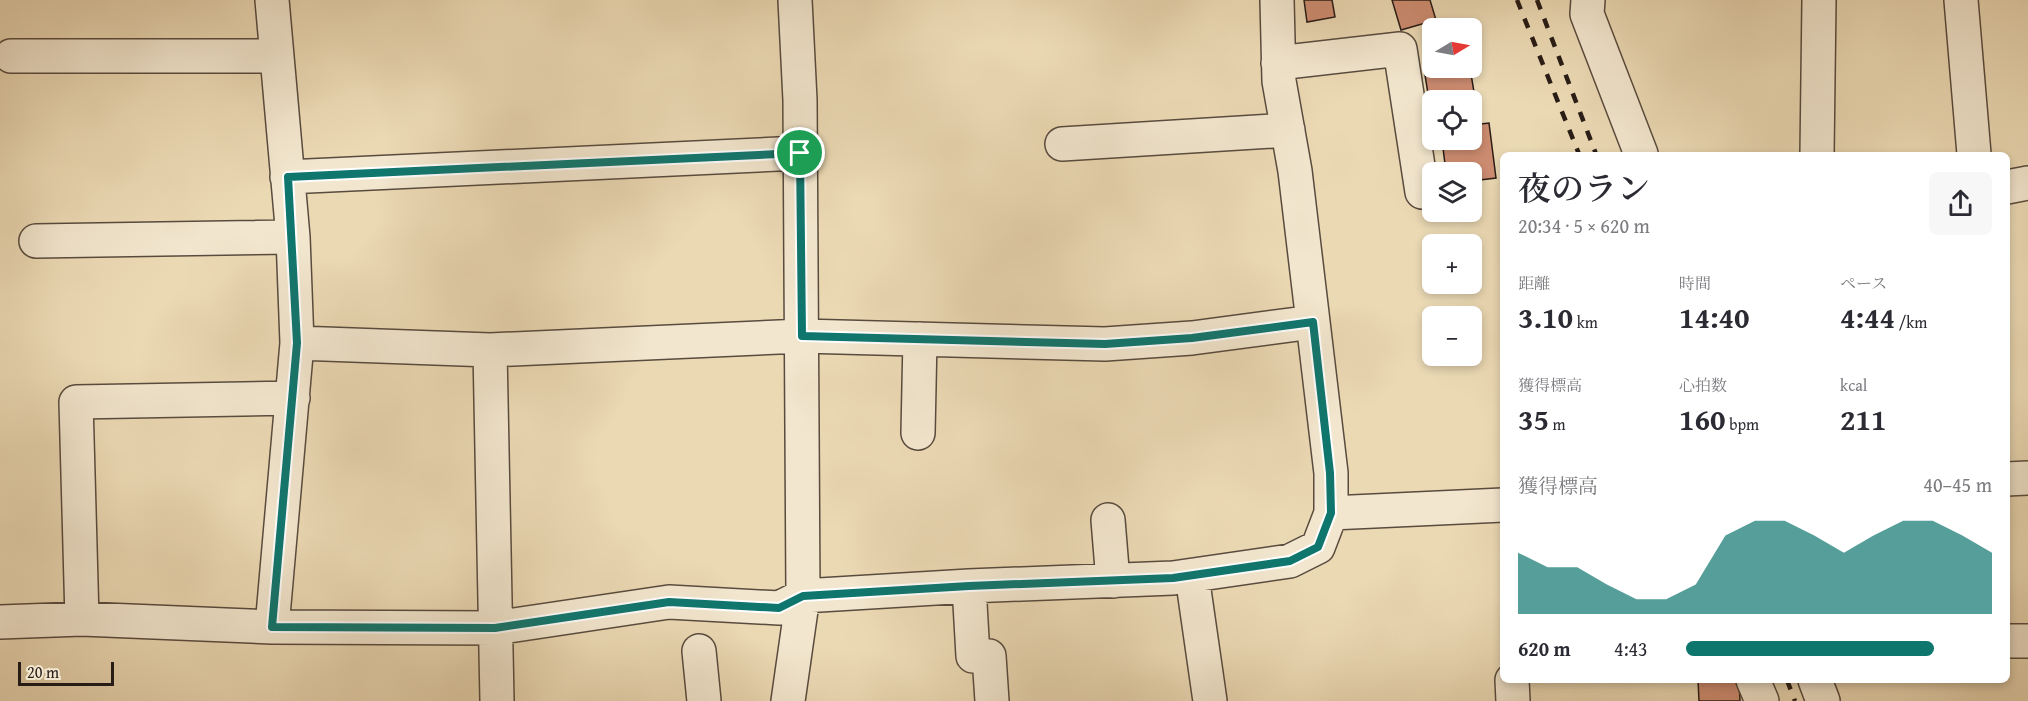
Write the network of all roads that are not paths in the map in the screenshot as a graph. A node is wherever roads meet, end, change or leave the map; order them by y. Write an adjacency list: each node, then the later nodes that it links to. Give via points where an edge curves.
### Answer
1 (272, 0): 8 (street)
2 (795, 0): 15 (street)
3 (1277, 0): 9 (street)
4 (1588, 0): 12 (street, via 1587,14)
5 (1819, 0): 13 (street)
6 (1961, 0): 14 (street)
7 (11, 56): 8 (street)
8 (277, 56): 16 (street)
9 (1278, 63): 10 (street); 19 (street, via 1400,49)
10 (1288, 130): 11 (street); 22 (street)
11 (1062, 144)
12 (1640, 152)
13 (1817, 152)
14 (1974, 152)
15 (800, 153): 16 (street); 23 (street)
16 (288, 177): 20 (street)
17 (2028, 183): 18 (street)
18 (2010, 186)
19 (1422, 192)
20 (293, 237): 21 (street); 25 (street)
21 (36, 241)
22 (1313, 322): 24 (street, via 1192,338 1105,344); 32 (street)
23 (802, 336): 24 (street); 26 (street); 37 (street)
24 (920, 339): 28 (street)
25 (297, 343): 26 (street); 27 (street)
26 (490, 350): 41 (street)
27 (293, 398): 38 (street, via 76,402); 40 (street)
28 (918, 433)
29 (2028, 478): 30 (street)
30 (2010, 479)
31 (1500, 505): 32 (street)
32 (1331, 513): 34 (street, via 1318,547 1290,561)
33 (1108, 520): 35 (street)
34 (1192, 576): 35 (street); 52 (street)
35 (1113, 581): 36 (street)
36 (969, 586): 37 (street); 51 (street, via 973,657 989,656)
37 (803, 596): 41 (street, via 779,608 669,602); 50 (street)
38 (82, 619): 39 (street); 40 (street)
39 (0, 622)
40 (272, 627): 41 (street)
41 (495, 628): 48 (street)
42 (2028, 640): 43 (street)
43 (2010, 642)
44 (699, 651): 49 (street)
45 (1512, 683): 53 (street)
46 (1754, 683): 54 (street)
47 (1816, 683): 55 (street)
48 (497, 701)
49 (704, 701)
50 (788, 701)
51 (992, 701)
52 (1210, 701)
53 (1513, 701)
54 (1762, 701)
55 (1823, 701)

